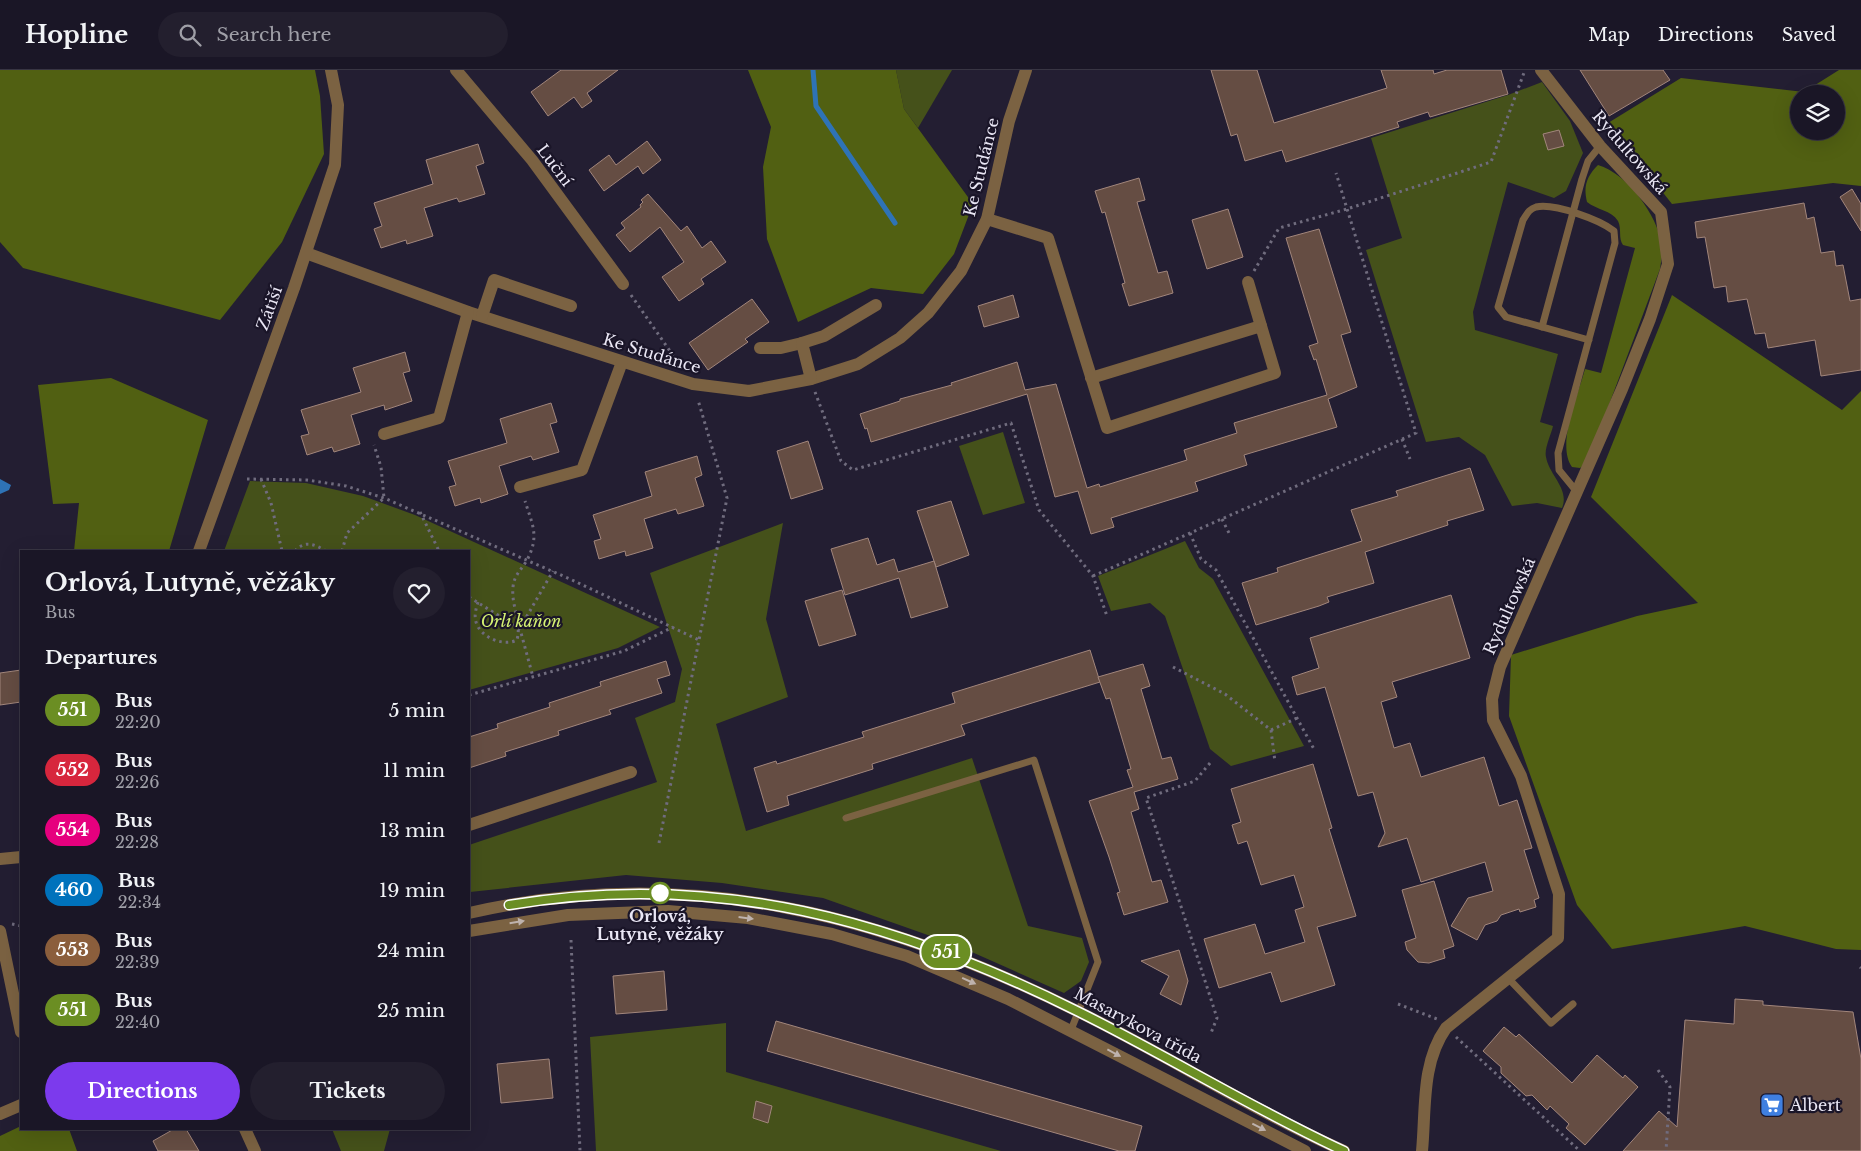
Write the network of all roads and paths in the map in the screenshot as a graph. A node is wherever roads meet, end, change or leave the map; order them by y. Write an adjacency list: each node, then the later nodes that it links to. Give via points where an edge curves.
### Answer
1 (331, 70): 11 (street, Zátiší, via 338,105 335,165)
2 (456, 70): 13 (street, Luční, via 532,160)
3 (1026, 70): 10 (street, Ke Studánce, via 1009,121)
4 (1525, 70): 8 (path, via 1491,162)
5 (1541, 70): 6 (street, Rydultowská)
6 (1600, 146): 9 (lane, via 1588,161); 33 (street, Rydultowská, via 1661,212 1668,264 1622,389)
7 (1336, 173): 8 (path)
8 (1347, 209): 12 (path, via 1279,228); 28 (path, via 1416,433)
9 (1574, 211): 19 (lane); 19 (lane, via 1538,206 1530,209 1523,220 1498,307 1506,316); 20 (lane, via 1614,231 1615,243)
10 (987, 219): 24 (street, via 1048,238); 25 (street, Ke Studánce, via 961,271 928,313 900,338 858,364)
11 (306, 253): 16 (street, Ke Studánce); 39 (street, Zátiší)
12 (1248, 282): 18 (street)
13 (623, 284): 26 (path)
14 (876, 305): 21 (street, via 824,336)
15 (570, 306): 17 (street, via 494,280)
16 (468, 312): 17 (street, Ke Studánce); 27 (street, via 439,418)
17 (482, 316): 23 (street, Ke Studánce)
18 (1261, 326): 24 (street); 24 (street, via 1275,373 1107,428)
19 (1542, 327): 20 (lane)
20 (1588, 340): 33 (lane, via 1558,453 1559,470)
21 (802, 343): 22 (street); 25 (street)
22 (760, 348)
23 (622, 362): 26 (street, Ke Studánce); 32 (street, via 582,470)
24 (1091, 378)
25 (811, 379): 26 (street, Ke Studánce, via 749,391); 47 (path, via 841,461 853,470 1011,423 1039,510)
26 (693, 384): 53 (path, via 727,498)
27 (384, 434): 34 (path, via 372,438 381,467)
28 (1402, 439): 29 (path); 36 (path)
29 (1410, 459)
30 (247, 479): 31 (path)
31 (261, 479): 34 (path, via 307,480 346,486); 40 (path, via 271,503)
32 (520, 487): 45 (path, via 536,536)
33 (1576, 492): 72 (street, Rydultowská, via 1500,667 1492,699 1493,720 1522,776 1559,894 1558,938)
34 (384, 498): 35 (path); 43 (path, via 347,533)
35 (419, 512): 44 (path); 45 (path)
36 (1222, 519): 37 (path); 38 (path)
37 (1190, 533): 47 (path); 57 (path, via 1201,559 1216,570)
38 (1230, 535)
39 (199, 550)
40 (282, 550)
41 (296, 550): 42 (path, via 310,543)
42 (324, 550)
43 (342, 550)
44 (438, 550)
45 (527, 560): 46 (path); 52 (path, via 518,572 513,588)
46 (553, 571): 51 (path); 52 (path)
47 (1093, 576): 50 (path)
48 (470, 598): 49 (path)
49 (478, 602): 52 (path); 52 (path, via 475,622 487,636 512,643 517,640)
50 (1107, 616)
51 (673, 627): 53 (path); 55 (path, via 624,651)
52 (520, 629): 55 (path)
53 (699, 640): 65 (path)
54 (1174, 667): 58 (path, via 1225,694)
55 (533, 677): 56 (path)
56 (470, 695)
57 (1297, 718): 58 (path); 59 (path)
58 (1272, 730): 60 (path)
59 (1315, 751)
60 (1275, 762)
61 (1210, 763): 79 (path, via 1195,781 1146,798 1217,1018)
62 (631, 772): 64 (street)
63 (846, 818): 75 (lane, via 1034,760 1098,962)
64 (470, 825)
65 (659, 843)
66 (20, 857): 67 (street)
67 (0, 859)
68 (470, 913): 75 (street, Masarykova třída, via 524,903 618,893 686,894 773,904 826,915 923,944 974,963)
69 (0, 931): 76 (street)
70 (470, 931): 78 (street, one-way to 78, via 552,916 627,911 668,911 770,921 832,934 907,956)
71 (571, 940): 85 (path)
72 (1508, 978): 74 (lane, via 1552,1023); 77 (street, Rydultowská)
73 (1398, 1004): 77 (path, via 1434,1016)
74 (1573, 1004)
75 (1078, 1012): 78 (lane); 87 (street, Masarykova třída)
76 (20, 1027)
77 (1446, 1028): 88 (street, Rydultowská, via 1429,1060); 89 (path)
78 (1070, 1030): 86 (street, one-way to 86)
79 (1211, 1033)
80 (1658, 1070): 90 (path, via 1670,1087)
81 (20, 1104): 82 (street)
82 (0, 1114)
83 (245, 1130): 84 (street)
84 (255, 1151)
85 (580, 1151)
86 (1305, 1151)
87 (1344, 1151)
88 (1422, 1151)
89 (1580, 1151)
90 (1666, 1151)

